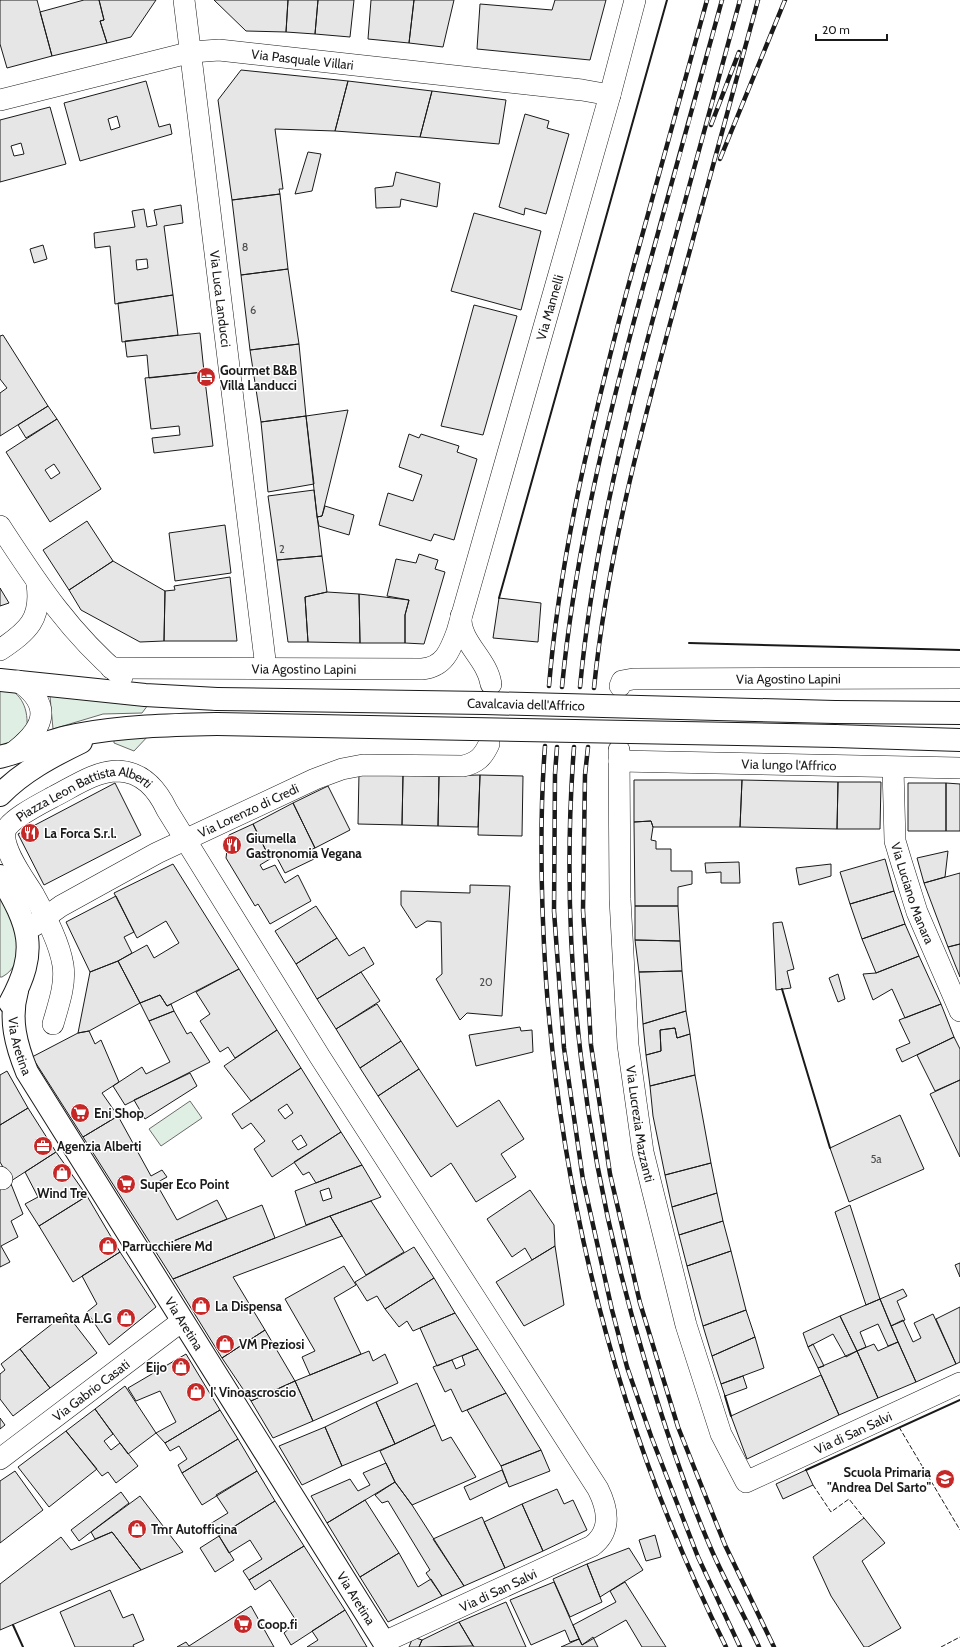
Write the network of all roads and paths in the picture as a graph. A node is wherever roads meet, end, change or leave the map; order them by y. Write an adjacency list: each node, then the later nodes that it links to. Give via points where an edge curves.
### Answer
1 (184, 0): 3 (street, Via Luca Landucci)
2 (635, 0): 4 (street, Via Mannelli)
3 (192, 52): 4 (street, Via Pasquale Villari, via 227,51); 5 (street, Via Pasquale Villari); 11 (street, Via Luca Landucci)
4 (610, 95): 8 (street, Via Mannelli)
5 (0, 100)
6 (0, 526): 7 (street)
7 (37, 584): 9 (street, via 38,607 35,618 21,634); 10 (street, via 73,630)
8 (462, 613): 11 (street, Via Agostino Lapini, via 450,651 444,660 434,667); 14 (street, via 461,627 465,637 488,672)
9 (0, 650)
10 (111, 668): 11 (street, Via Agostino Lapini); 16 (street)
11 (266, 668)
12 (960, 678): 15 (street, Via Agostino Lapini, via 626,679)
13 (9, 681): 16 (street); 21 (street, via 25,686 37,700 42,714 32,736)
14 (491, 684)
15 (620, 686)
16 (144, 695): 17 (street, Cavalcavia dell'Affrico, bridge, via 217,699)
17 (960, 713)
18 (112, 729): 19 (street, Cavalcavia dell'Affrico, bridge, via 151,725 217,724); 21 (street, via 63,738); 25 (street, via 30,770)
19 (960, 740)
20 (489, 744): 26 (street, Via Lorenzo di Credi, via 481,758 463,766 363,765 342,769 309,782)
21 (5, 755)
22 (619, 756): 23 (street, Via lungo l'Affrico); 36 (street, Via Lucrezia Mazzanti, via 620,899 628,1038 643,1152 686,1325 721,1434)
23 (893, 768): 24 (street, Via lungo l'Affrico); 31 (street, Via Luciano Manara, via 895,841 917,912)
24 (960, 768)
25 (0, 795)
26 (187, 841): 28 (street, Via Lorenzo di Credi, via 156,853); 28 (street, Piazza Leon Battista Alberti, via 158,792 129,772 105,773 48,800 24,814 6,831 6,845); 37 (street, Via di San Salvi, via 320,1057 598,1489 605,1507 605,1529 600,1539 588,1548)
27 (0, 876): 29 (street, via 22,917)
28 (44, 917): 29 (street, Via Lorenzo di Credi, via 35,926); 32 (street, Piazza Leon Battista Alberti, via 63,965 64,980)
29 (28, 942): 30 (street, via 25,972)
30 (6, 1005): 33 (street, Via Aretina, via 13,1013 14,1034 27,1072)
31 (960, 1011)
32 (53, 1024)
33 (182, 1320): 35 (street, Via Gabrio Casati); 37 (street, Via Aretina)
34 (960, 1383): 36 (street, Via di San Salvi)
35 (0, 1459)
36 (746, 1482)
37 (386, 1645)

